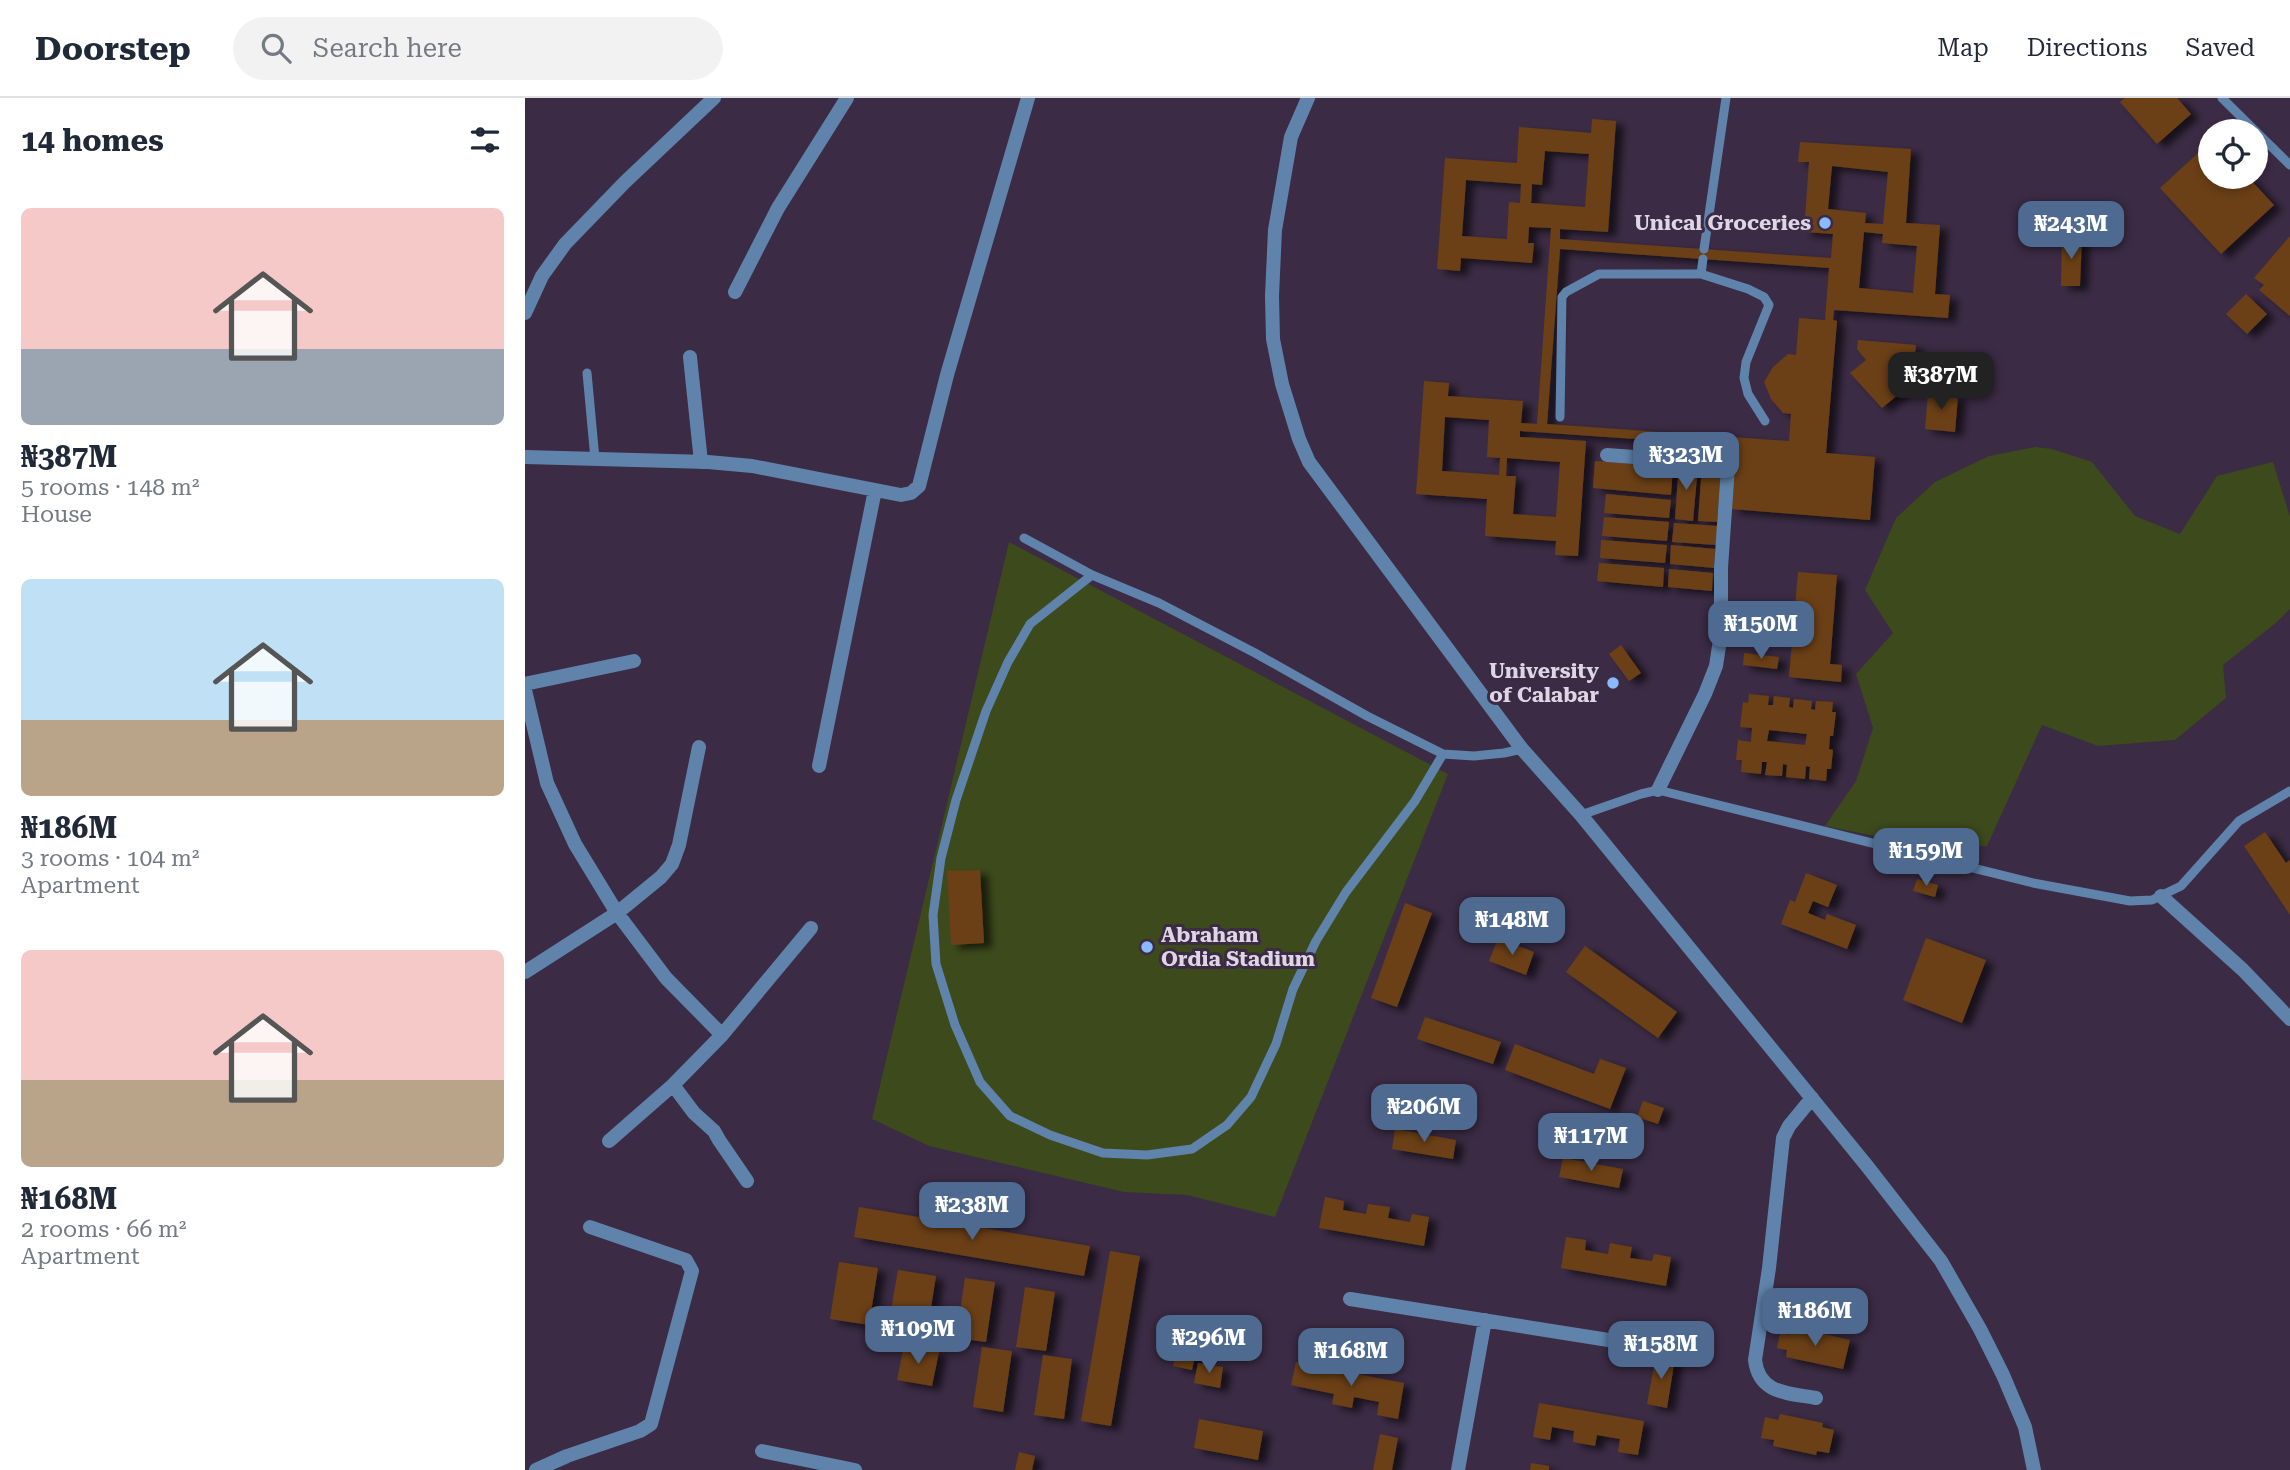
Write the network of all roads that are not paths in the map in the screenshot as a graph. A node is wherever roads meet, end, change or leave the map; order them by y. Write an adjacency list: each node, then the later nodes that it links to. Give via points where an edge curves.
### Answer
1 (714, 98): 10 (street, via 565,244 542,276)
2 (847, 98): 9 (street, via 778,208)
3 (1028, 98): 19 (street, via 919,486 901,495)
4 (1308, 98): 26 (street, via 1291,137 1275,230 1272,296 1273,339 1299,439 1309,462)
5 (1726, 98): 8 (lane)
6 (2222, 98): 7 (lane)
7 (2290, 165)
8 (1701, 274): 13 (lane, via 1599,274 1566,292 1562,297); 14 (lane, via 1748,289 1769,305 1744,378)
9 (735, 292)
10 (525, 313)
11 (690, 357): 18 (street)
12 (587, 373): 17 (lane)
13 (1560, 416)
14 (1765, 421)
15 (1607, 455): 29 (street, via 1729,458 1716,666)
16 (525, 457): 17 (street)
17 (595, 459): 18 (street)
18 (701, 461): 19 (street, via 752,466)
19 (876, 491): 28 (street)
20 (1024, 538): 21 (lane)
21 (1092, 575): 27 (lane, via 1183,616); 27 (lane, via 1030,624 1008,662 986,711 941,858 933,915 936,964 955,1025 980,1082 1010,1116 1103,1153 1147,1155 1192,1149 1227,1125 1251,1097 1317,941)
22 (634, 661): 23 (street)
23 (525, 684)
24 (525, 690): 33 (street, via 552,794 575,844)
25 (699, 747): 33 (street, via 671,864)
26 (1522, 749): 27 (lane, via 1473,756); 31 (street)
27 (1443, 754)
28 (819, 765)
29 (1658, 790): 31 (lane); 32 (lane, via 2033,883 2130,901)
30 (2290, 791): 32 (lane, via 2239,821 2181,886)
31 (1581, 815): 39 (street)
32 (2161, 896): 36 (street)
33 (617, 913): 35 (street); 37 (street, via 666,978)
34 (811, 928): 37 (street)
35 (525, 972)
36 (2290, 1019)
37 (722, 1035): 38 (street)
38 (673, 1085): 40 (street); 41 (street, via 714,1131)
39 (1812, 1098): 46 (street, via 1783,1138 1755,1360 1756,1374 1768,1386); 51 (street, via 1941,1261 2003,1375 2025,1427)
40 (609, 1141)
41 (747, 1181)
42 (590, 1227): 48 (street, via 686,1260 692,1271 651,1424)
43 (1350, 1299): 44 (street)
44 (1485, 1320): 45 (street); 50 (street)
45 (1621, 1342)
46 (1816, 1398)
47 (762, 1451): 49 (street)
48 (536, 1470)
49 (855, 1470)
50 (1458, 1470)
51 (2034, 1470)

